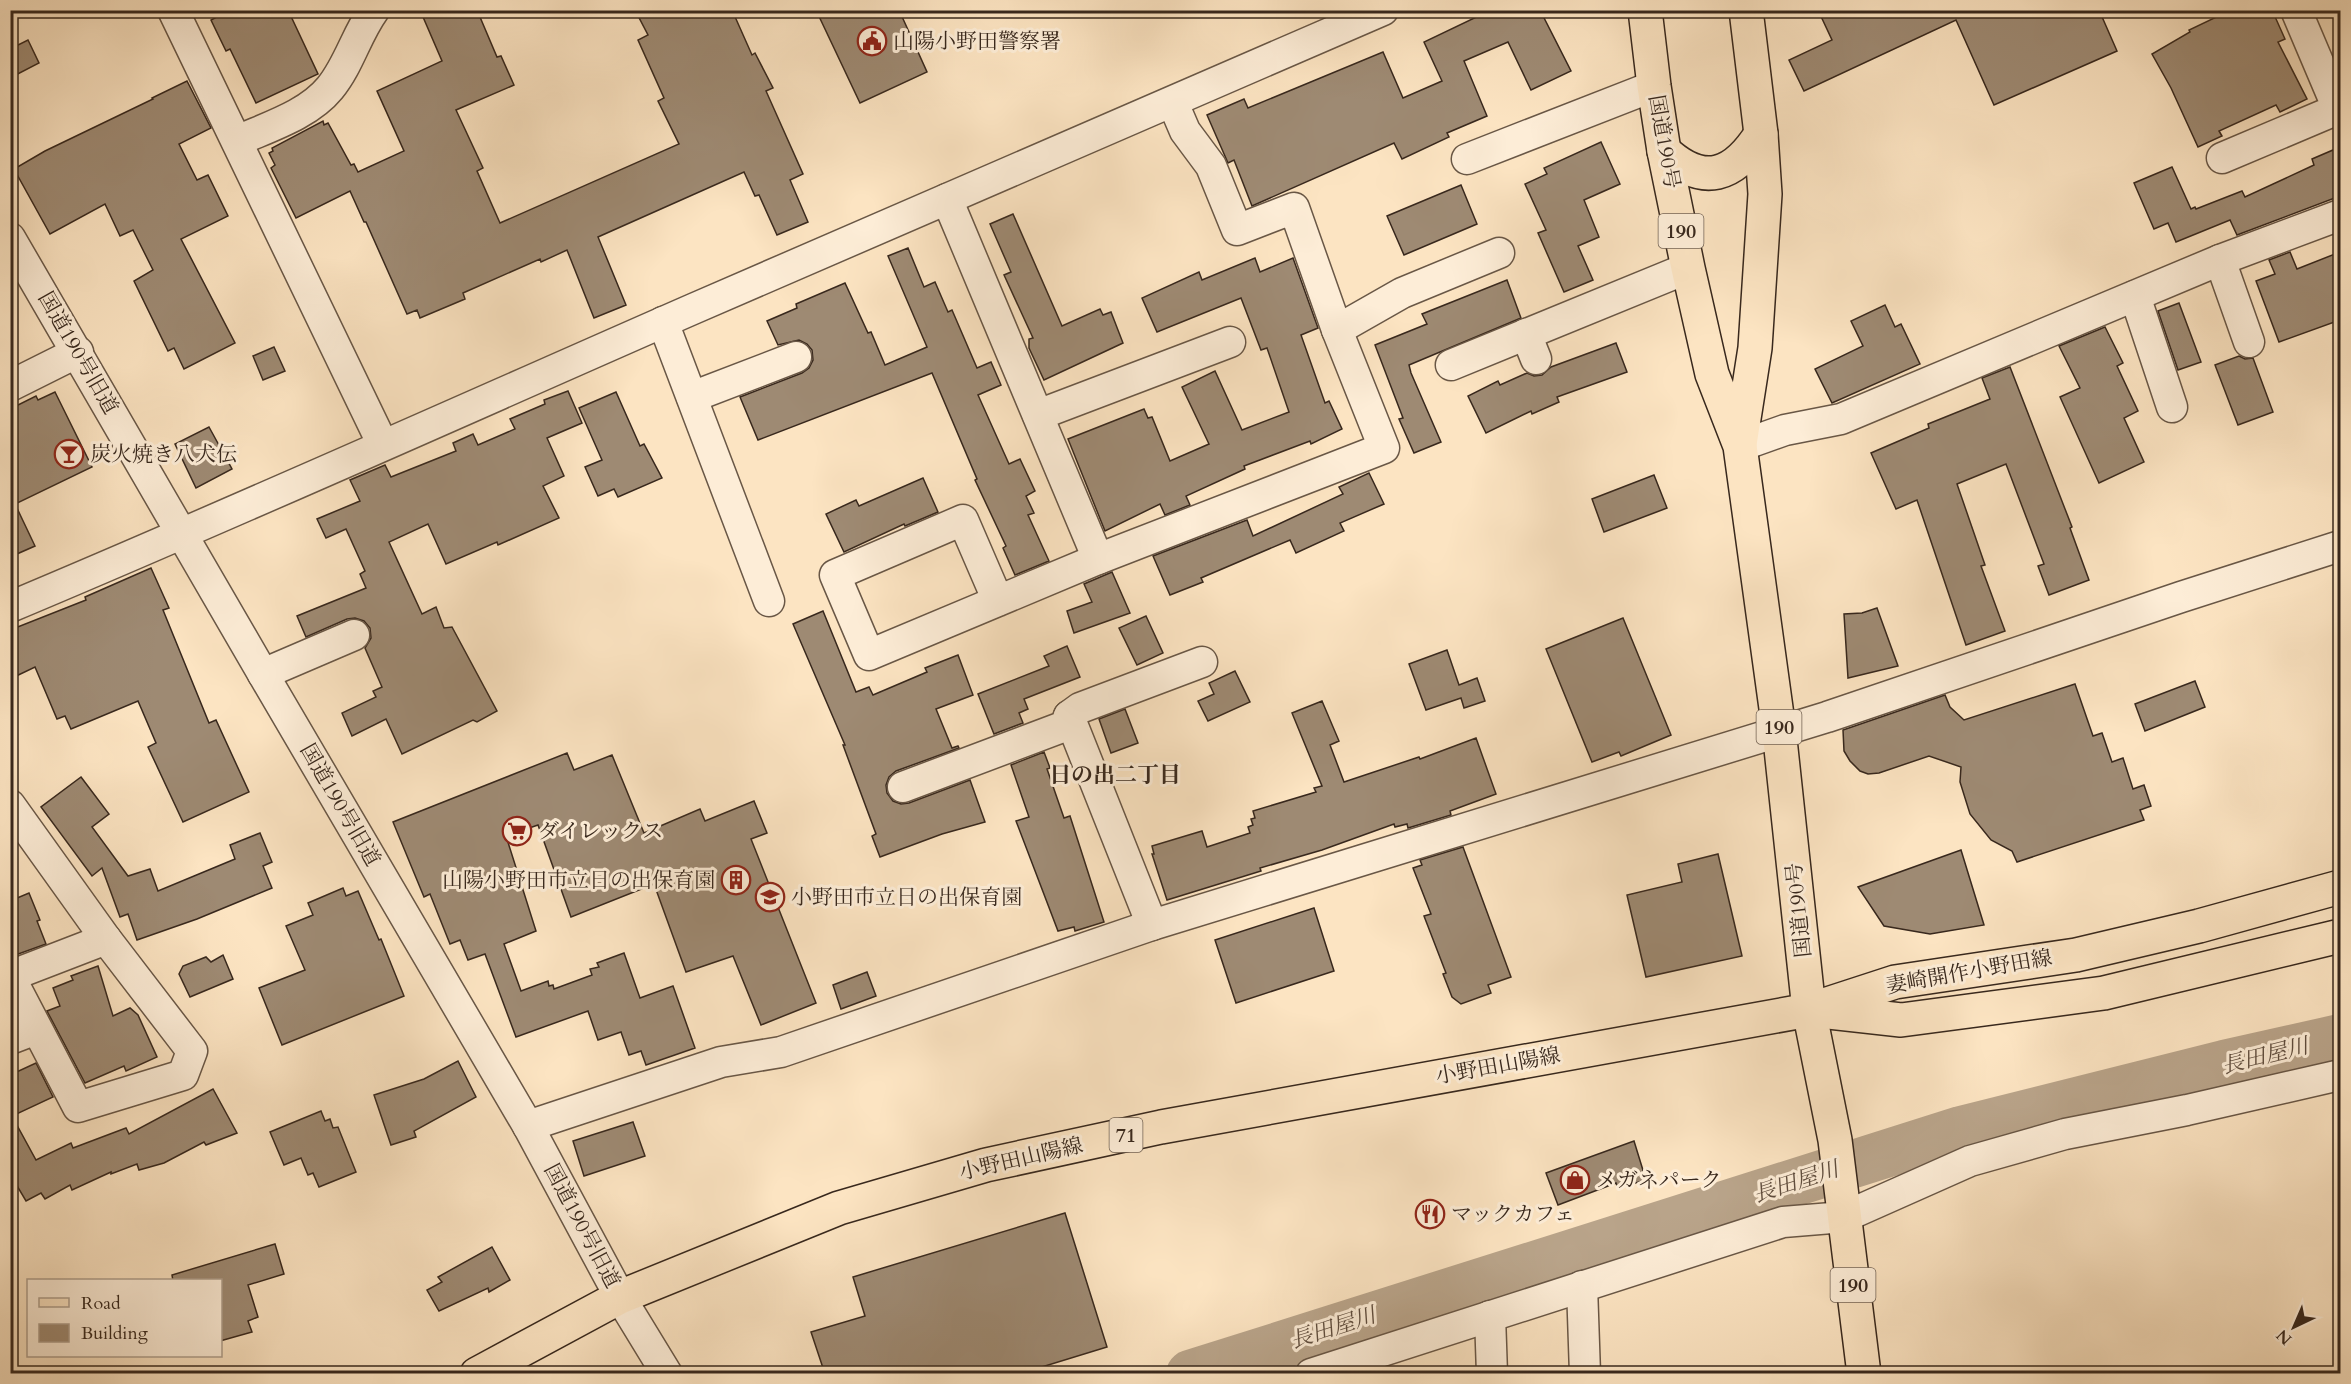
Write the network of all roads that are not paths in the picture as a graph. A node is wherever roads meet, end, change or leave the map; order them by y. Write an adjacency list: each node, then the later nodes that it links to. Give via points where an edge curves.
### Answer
1 (173, 10): 10 (street)
2 (374, 10): 10 (street, via 330,88 310,107)
3 (1383, 10): 8 (street)
4 (1645, 10): 7 (main road, 国道190号 / 190)
5 (1746, 10): 9 (main road, 国道190号 / 190)
6 (2296, 10): 12 (street, via 2338,109)
7 (1654, 86): 11 (main road, 国道190号 / 190); 13 (street)
8 (1173, 103): 14 (street); 22 (street, via 1185,131 1211,166 1237,230 1294,208)
9 (1761, 134): 11 (main road, via 1737,164 1713,173 1687,169); 33 (main road, 国道190号 / 190, via 1765,194 1755,348)
10 (237, 141): 32 (street)
11 (1664, 152): 19 (main road, 国道190号 / 190)
12 (2222, 158)
13 (1467, 159)
14 (947, 199): 21 (street); 31 (street)
15 (2340, 214): 18 (street)
16 (10, 238): 25 (street, 国道190号旧道)
17 (1499, 253): 22 (street, via 1402,293)
18 (2220, 260): 20 (street); 24 (street)
19 (1688, 268): 27 (street, via 1531,347); 33 (main road, 国道190号 / 190, via 1712,374)
20 (2135, 296): 30 (street); 33 (street, via 1841,419 1785,430)
21 (663, 322): 29 (street); 32 (street)
22 (1337, 330): 36 (street, via 1384,448)
23 (1230, 342): 31 (street)
24 (2249, 342)
25 (78, 352): 28 (street); 34 (street, 国道190号旧道)
26 (796, 357): 29 (street)
27 (1451, 365)
28 (10, 386)
29 (692, 397): 37 (street)
30 (2172, 407)
31 (1038, 415): 36 (street)
32 (383, 445): 34 (street)
33 (1740, 446): 44 (main road, 国道190号 / 190)
34 (183, 535): 39 (street); 42 (street, 国道190号旧道)
35 (2340, 546): 44 (street)
36 (1098, 559): 38 (street)
37 (769, 601)
38 (998, 601): 38 (street, via 869,655 835,575 963,520)
39 (10, 608)
40 (354, 635): 42 (street)
41 (1202, 662): 43 (street, via 1080,708)
42 (263, 674): 55 (street, 国道190号旧道)
43 (1069, 716): 45 (street, via 1065,726); 48 (street)
44 (1779, 730): 48 (street); 52 (main road, 国道190号 / 190)
45 (903, 788)
46 (10, 805): 50 (street)
47 (2340, 887): 52 (main road, 妻崎開作小野田線, via 2076,955 1895,982)
48 (1152, 925): 55 (street, via 780,1052 721,1062)
49 (2340, 936): 52 (main road, 妻崎開作小野田線, via 2093,994 1901,1020)
50 (106, 939): 51 (street); 53 (street, via 192,1051 183,1075 78,1107)
51 (10, 976): 53 (street)
52 (1809, 1010): 56 (main road, 国道190号 / 190, via 1835,1140); 58 (main road, 小野田山陽線 / 71, via 1161,1127 986,1165 839,1208)
53 (23, 1034)
54 (2340, 1075): 56 (street, via 2065,1134 1970,1161)
55 (528, 1126): 58 (street, 国道190号旧道)
56 (1843, 1206): 57 (street); 66 (main road, 国道190号 / 190)
57 (1582, 1286): 59 (street); 65 (street)
58 (620, 1297): 61 (main road, 小野田山陽線 / 71); 62 (street, 国道190号旧道)
59 (1490, 1316): 60 (street); 64 (street)
60 (1343, 1368): 63 (street)
61 (477, 1374)
62 (667, 1374)
63 (1311, 1374)
64 (1492, 1374)
65 (1585, 1374)
66 (1864, 1374)

